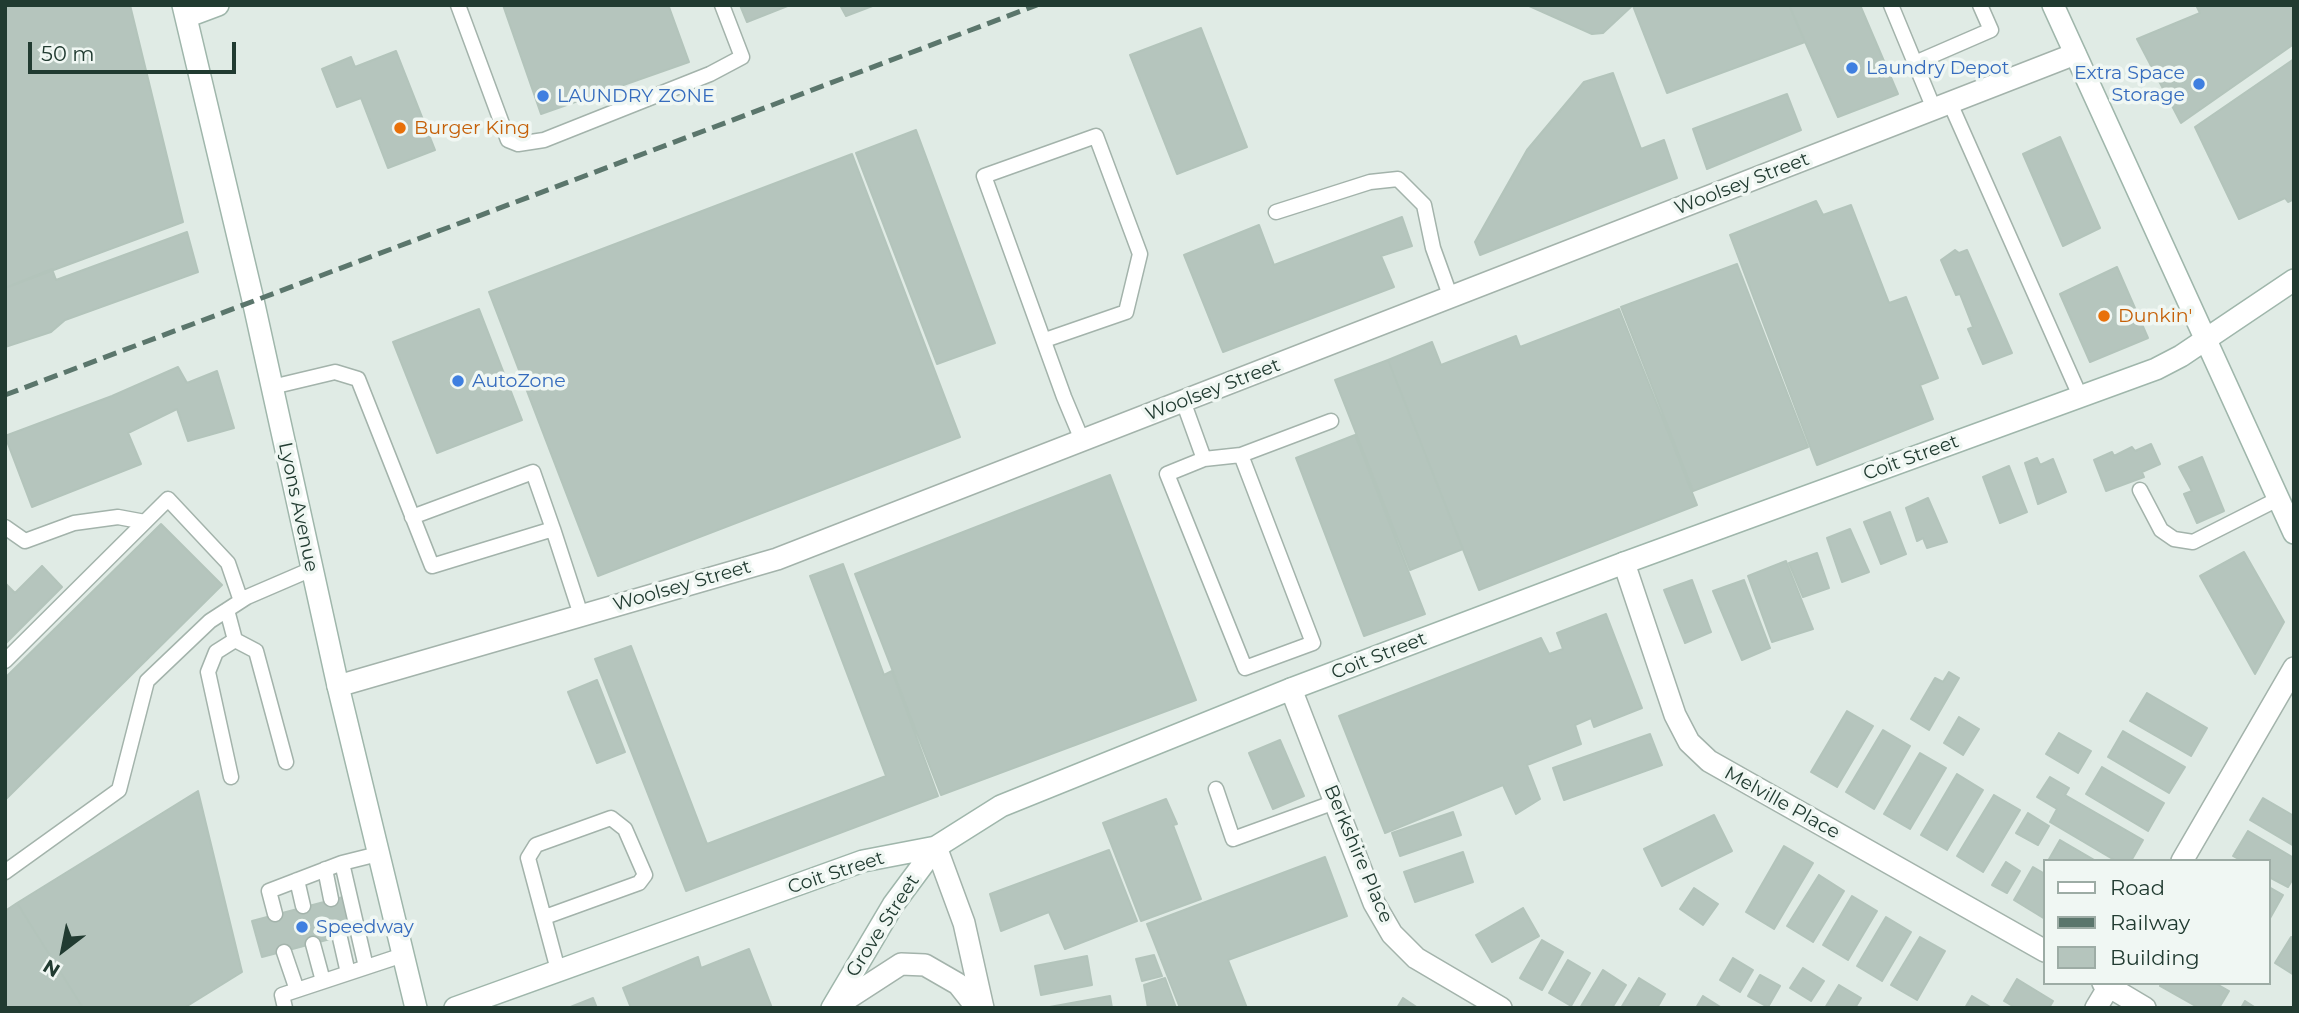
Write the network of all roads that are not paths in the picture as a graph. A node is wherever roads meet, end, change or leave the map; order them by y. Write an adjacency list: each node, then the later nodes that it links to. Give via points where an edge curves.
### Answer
1 (218, 5): 7 (street)
2 (458, 5): 3 (lane, via 508,140 518,144 544,141 742,58)
3 (722, 5)
4 (1891, 5): 9 (lane)
5 (1980, 5): 9 (lane, via 1991,30)
6 (2053, 5): 8 (street)
7 (184, 11): 16 (street, Lyons Avenue)
8 (2076, 54): 10 (street, Woolsey Street); 15 (street)
9 (1915, 63): 10 (lane)
10 (1942, 106): 13 (street, Woolsey Street); 17 (lane)
11 (1276, 212): 13 (lane, via 1370,182 1398,179 1424,205)
12 (2294, 280): 15 (street, Coit Street)
13 (1451, 298): 18 (street, Woolsey Street)
14 (1045, 340): 14 (lane, via 984,176 1096,136 1140,254 1126,312); 20 (lane)
15 (2205, 340): 17 (street, Coit Street, via 2156,369); 24 (street)
16 (272, 387): 25 (lane, via 335,372 358,379); 31 (street, Lyons Avenue)
17 (2080, 397): 30 (street, Coit Street)
18 (1183, 401): 20 (street, Woolsey Street); 22 (lane)
19 (1331, 421): 21 (lane)
20 (1082, 440): 34 (street, Woolsey Street, via 777,559)
21 (1241, 454): 22 (lane); 22 (lane, via 1313,643 1245,668 1167,474)
22 (1204, 459)
23 (2140, 490): 24 (lane, via 2161,530 2174,539 2193,542)
24 (2278, 499): 29 (street)
25 (412, 517): 28 (lane, via 432,566); 28 (lane, via 533,472)
26 (145, 522): 27 (lane, via 118,517 74,523 25,541); 32 (lane, via 168,499 228,563); 36 (lane)
27 (5, 527)
28 (553, 529): 34 (lane)
29 (2294, 533)
30 (1624, 563): 39 (street, Coit Street); 57 (street, Melville Place, via 1675,715 1689,742 1709,761)
31 (312, 569): 32 (lane); 38 (street, Lyons Avenue)
32 (241, 601): 33 (lane)
33 (227, 610): 35 (lane); 49 (lane, via 147,681 119,790)
34 (581, 615): 38 (street, Woolsey Street)
35 (235, 639): 40 (lane, via 256,651); 41 (lane, via 216,652 208,672)
36 (5, 661)
37 (2294, 668): 46 (street)
38 (338, 687): 45 (street, Lyons Avenue)
39 (1291, 689): 43 (street, Berkshire Place); 44 (street, Coit Street, via 1002,806)
40 (286, 762)
41 (230, 777)
42 (1216, 789): 43 (lane, via 1233,839)
43 (1335, 802): 73 (street, Berkshire Place, via 1374,903 1392,934 1416,958)
44 (936, 847): 61 (street, Coit Street, via 863,861); 70 (street, Grove Street, via 893,905); 72 (street, via 964,923)
45 (378, 855): 47 (lane); 59 (street, Lyons Avenue)
46 (2183, 859)
47 (342, 863): 48 (lane); 60 (lane)
48 (325, 869): 50 (lane); 51 (lane)
49 (5, 872)
50 (297, 880): 52 (lane); 53 (lane, via 269,891)
51 (331, 899)
52 (303, 906)
53 (275, 914)
54 (545, 917): 54 (lane, via 528,858 536,845 611,818 625,829 645,875 639,883); 61 (lane)
55 (340, 938): 62 (lane)
56 (313, 944): 63 (lane)
57 (2044, 950)
58 (284, 952): 66 (lane)
59 (403, 955): 60 (lane); 68 (street, Lyons Avenue)
60 (366, 967): 62 (lane)
61 (558, 970): 69 (street, Coit Street)
62 (348, 973): 63 (lane)
63 (323, 981): 66 (lane)
64 (2107, 985): 74 (street)
65 (2109, 985): 75 (street)
66 (297, 990): 67 (lane, via 282,995)
67 (285, 1008)
68 (416, 1008)
69 (455, 1008)
70 (833, 1008): 71 (street, via 901,964 925,965 958,984)
71 (977, 1008)
72 (984, 1008)
73 (1501, 1008)
74 (2096, 1008)
75 (2145, 1008)

